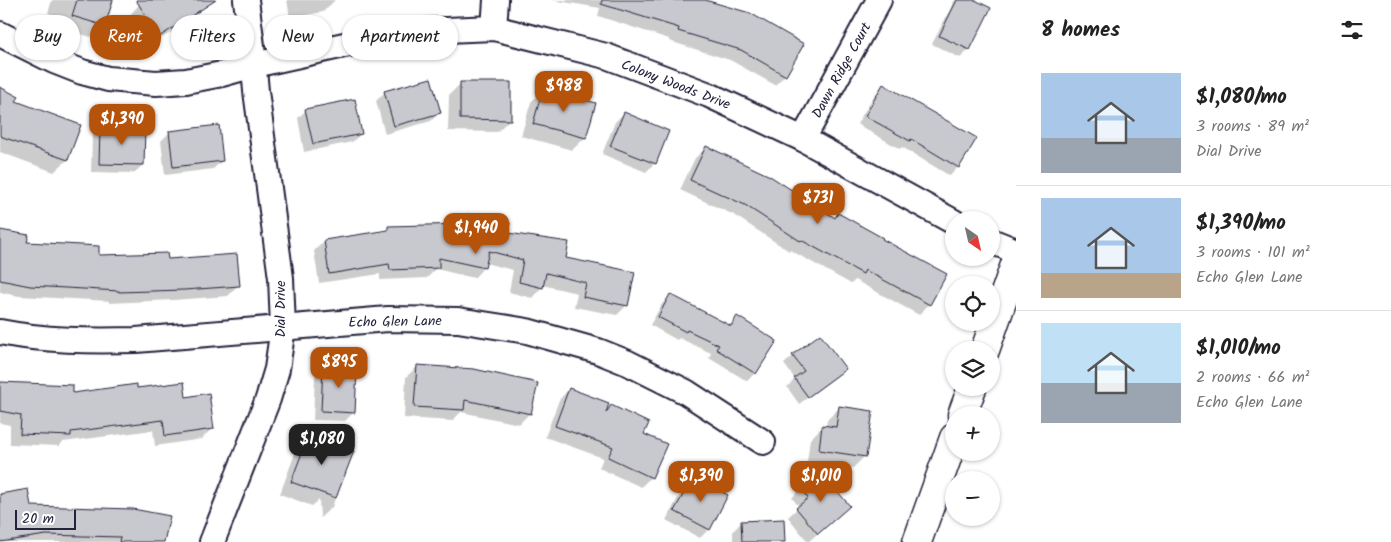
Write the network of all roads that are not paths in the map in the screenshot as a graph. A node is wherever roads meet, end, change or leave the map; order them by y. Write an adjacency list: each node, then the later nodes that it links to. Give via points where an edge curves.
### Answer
1 (246, 0): 6 (street, Dial Drive)
2 (496, 0): 4 (street)
3 (879, 0): 7 (street, Dawn Ridge Court)
4 (494, 28): 6 (street, Colony Woods Drive, via 394,34); 7 (street, Colony Woods Drive, via 606,56 709,95)
5 (0, 34): 6 (street, Colony Woods Drive, via 54,61 108,79 156,83 186,81)
6 (254, 65): 12 (street, Dial Drive, via 281,278)
7 (803, 139): 8 (street, Colony Woods Drive)
8 (945, 217)
9 (1000, 244): 10 (street)
10 (1016, 250)
11 (1016, 262): 14 (street)
12 (283, 327): 13 (street, Echo Glen Lane, via 96,341 58,340); 15 (street, Echo Glen Lane, via 388,319 458,320 527,331 598,351 659,377); 17 (street, Dial Drive, via 277,369 268,399)
13 (0, 332)
14 (988, 341)
15 (763, 442)
16 (946, 461): 18 (street)
17 (212, 542)
18 (917, 542)

